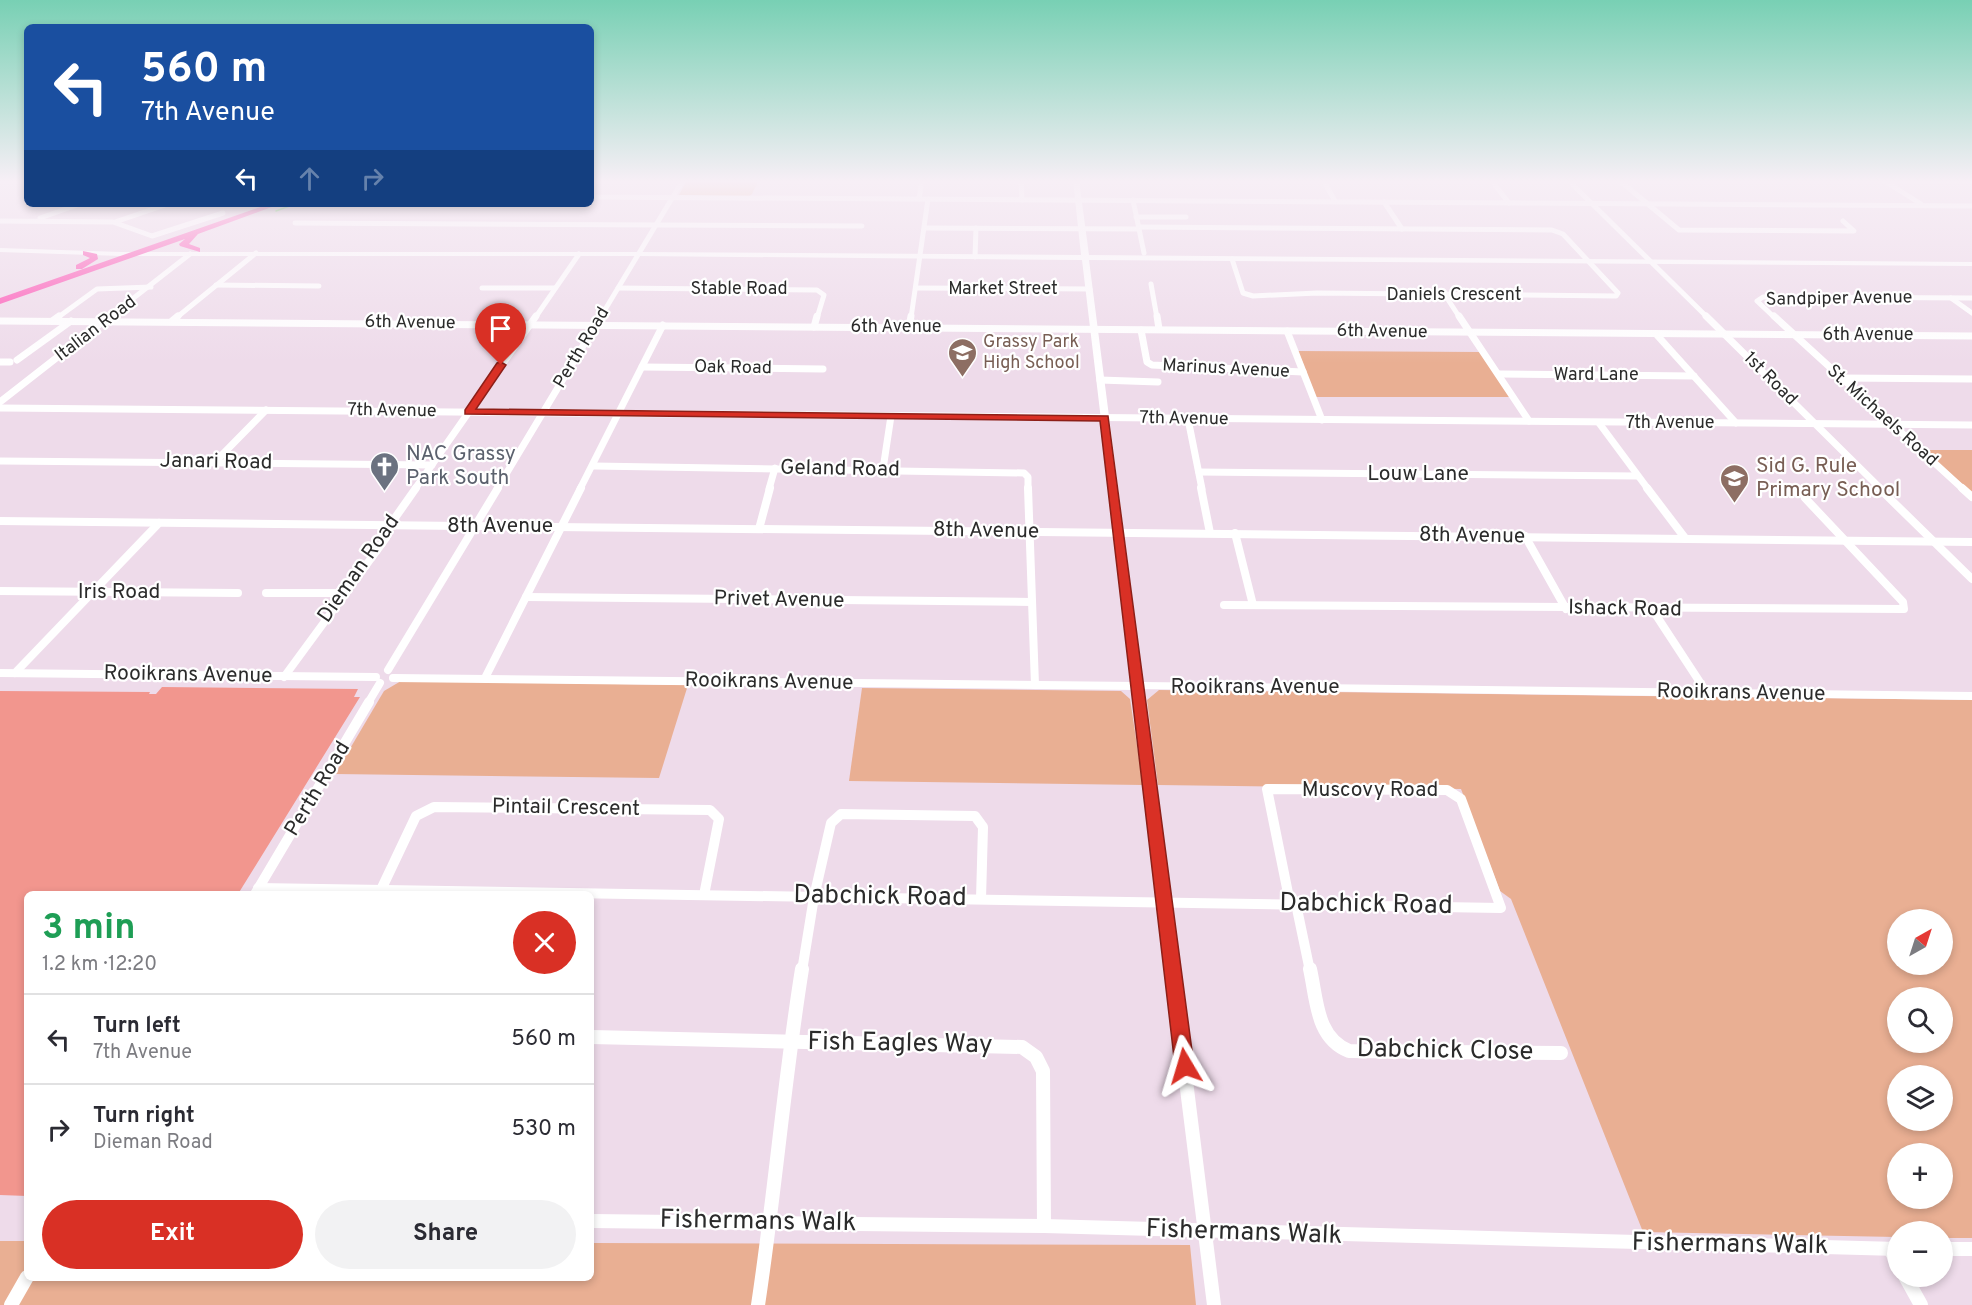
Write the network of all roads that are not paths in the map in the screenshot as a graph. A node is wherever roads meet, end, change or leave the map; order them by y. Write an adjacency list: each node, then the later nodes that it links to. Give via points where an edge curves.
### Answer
1 (163, 241): 13 (main road)
2 (172, 241): 12 (main road)
3 (186, 241): 14 (main road, via 185,246)
4 (646, 241): 19 (street, Perth Road)
5 (923, 241): 21 (street)
6 (976, 241): 22 (street)
7 (1084, 241): 23 (main road)
8 (1142, 241): 17 (street)
9 (1569, 241): 25 (street)
10 (1630, 241): 26 (street, 1st Road)
11 (0, 249): 13 (main road); 15 (main road)
12 (150, 249): 13 (main road); 14 (main road)
13 (136, 251): 14 (main road); 18 (main road); 41 (main road)
14 (193, 252): 16 (main road); 31 (street, Italian Road)
15 (86, 253): 18 (main road); 37 (main road, via 94,259)
16 (256, 253): 20 (main road); 29 (street)
17 (1144, 253)
18 (121, 254): 37 (main road)
19 (638, 254): 20 (main road); 21 (main road); 34 (street, Perth Road)
20 (579, 255): 33 (street, Dieman Road)
21 (920, 257): 22 (main road); 35 (street)
22 (975, 257): 23 (main road)
23 (1086, 258): 24 (main road); 36 (main road)
24 (1232, 259): 25 (main road); 38 (street, Daniels Crescent, via 1245,295)
25 (1589, 262): 26 (main road); 38 (street, Daniels Crescent, via 1618,295)
26 (1651, 262): 27 (main road); 59 (street, 1st Road)
27 (1972, 264)
28 (1151, 284): 54 (street)
29 (216, 285): 30 (street); 47 (street)
30 (319, 286)
31 (151, 287): 44 (street, via 97,289); 46 (street, Italian Road)
32 (482, 288): 33 (street)
33 (555, 288): 48 (street, Dieman Road)
34 (618, 288): 49 (street, Perth Road); 51 (street, Stable Road, via 817,290 824,294)
35 (916, 288): 36 (street, Market Street); 52 (street)
36 (1090, 289): 53 (main road)
37 (0, 295)
38 (1445, 295): 57 (street)
39 (1951, 298): 40 (street, Sandpiper Avenue); 42 (street); 60 (street, Sandpiper Avenue, via 1757,299)
40 (1972, 298)
41 (0, 301)
42 (1972, 313)
43 (1, 321): 44 (street, 6th Avenue)
44 (52, 321): 45 (street, 6th Avenue)
45 (71, 321): 46 (street, 6th Avenue); 62 (street, via 13,361)
46 (106, 321): 47 (street, 6th Avenue); 72 (street, Italian Road)
47 (172, 321): 48 (street, 6th Avenue)
48 (529, 325): 49 (street, 6th Avenue); 75 (street, Dieman Road)
49 (596, 325): 50 (street, 6th Avenue); 76 (street, Perth Road)
50 (663, 325): 51 (street, 6th Avenue); 63 (street)
51 (814, 327): 52 (street, 6th Avenue)
52 (909, 327): 53 (street, 6th Avenue)
53 (1095, 329): 55 (street, 6th Avenue); 70 (main road)
54 (1159, 329): 55 (street, 6th Avenue); 56 (street, 6th Avenue)
55 (1141, 330): 65 (street, Marinus Avenue, via 1147,362 1156,367)
56 (1287, 331): 57 (street, 6th Avenue); 65 (street)
57 (1470, 333): 58 (street, 6th Avenue); 66 (street)
58 (1656, 334): 59 (street, 6th Avenue); 67 (street)
59 (1724, 334): 60 (street, 6th Avenue); 85 (street, 1st Road)
60 (1792, 335): 61 (street, 6th Avenue); 68 (street, St. Michaels Road)
61 (1972, 336)
62 (0, 362)
63 (642, 367): 64 (street, Oak Road); 77 (street)
64 (823, 369)
65 (1303, 372): 81 (street)
66 (1499, 374): 67 (street, Ward Lane); 82 (street)
67 (1694, 376): 84 (street)
68 (1840, 378): 69 (street); 86 (street, St. Michaels Road)
69 (1972, 379)
70 (1100, 380): 71 (street); 79 (main road)
71 (1158, 382)
72 (0, 402)
73 (0, 408): 74 (street, 7th Avenue)
74 (266, 410): 75 (street, 7th Avenue); 89 (street)
75 (468, 412): 76 (street, 7th Avenue); 90 (street, Dieman Road)
76 (543, 412): 77 (street, 7th Avenue); 101 (street, Perth Road)
77 (619, 413): 78 (street, 7th Avenue); 91 (street)
78 (891, 416): 79 (street, 7th Avenue); 93 (street)
79 (1105, 418): 80 (street, 7th Avenue); 105 (main road)
80 (1188, 419): 81 (street, 7th Avenue); 94 (street)
81 (1322, 420): 82 (street, 7th Avenue)
82 (1529, 422): 83 (street, 7th Avenue)
83 (1599, 423): 84 (street, 7th Avenue); 95 (street)
84 (1736, 423): 85 (street, 7th Avenue)
85 (1816, 424): 86 (street, 7th Avenue); 111 (street, 1st Road)
86 (1892, 424): 87 (street, 7th Avenue); 96 (street, St. Michaels Road)
87 (1972, 425)
88 (0, 460): 89 (street, Janari Road)
89 (215, 462): 90 (street, Janari Road)
90 (432, 465): 100 (street, Dieman Road)
91 (594, 466): 92 (street, Geland Road); 102 (street)
92 (776, 468): 93 (street, Geland Road); 103 (street)
93 (883, 469): 104 (street, Geland Road, via 1023,472 1029,477)
94 (1199, 472): 95 (street, Louw Lane); 106 (street)
95 (1637, 476): 109 (street)
96 (1972, 497)
97 (1805, 498): 110 (street)
98 (0, 522): 99 (street, 8th Avenue)
99 (159, 523): 100 (street, 8th Avenue); 115 (street)
100 (390, 525): 101 (street, 8th Avenue); 118 (street, Dieman Road, via 386,538)
101 (475, 526): 102 (street, 8th Avenue); 127 (street, Perth Road)
102 (562, 526): 103 (street, 8th Avenue); 119 (street)
103 (759, 529): 104 (street, 8th Avenue)
104 (1031, 531): 105 (street, 8th Avenue); 120 (street, Geland Road)
105 (1118, 533): 106 (street, 8th Avenue); 132 (main road)
106 (1210, 533): 107 (street, 8th Avenue)
107 (1236, 533): 108 (street, 8th Avenue); 122 (street)
108 (1525, 536): 109 (street, 8th Avenue); 123 (street)
109 (1685, 538): 110 (street, 8th Avenue)
110 (1844, 540): 111 (street, 8th Avenue); 124 (street, Ishack Road, via 1903,602 1904,609)
111 (1933, 541): 112 (street, 8th Avenue); 113 (street, 1st Road)
112 (1972, 542)
113 (1972, 579)
114 (0, 591): 115 (street, Iris Road)
115 (93, 592): 116 (street, Iris Road); 126 (street)
116 (238, 593)
117 (266, 593): 118 (street)
118 (346, 593): 128 (street, Dieman Road)
119 (526, 597): 120 (street, Privet Avenue); 129 (street)
120 (1032, 602): 131 (street, Geland Road)
121 (1224, 605): 122 (street, Ishack Road)
122 (1252, 605): 123 (street, Ishack Road)
123 (1566, 609): 124 (street, Ishack Road)
124 (1652, 609): 133 (street)
125 (0, 673): 126 (street, Rooikrans Avenue)
126 (15, 673): 128 (street, Rooikrans Avenue)
127 (391, 674): 129 (street, Rooikrans Avenue); 130 (street)
128 (284, 676): 130 (street, Rooikrans Avenue)
129 (485, 678): 131 (street, Rooikrans Avenue)
130 (378, 680): 136 (street, Perth Road)
131 (1035, 685): 132 (street, Rooikrans Avenue)
132 (1137, 686): 133 (main road, Rooikrans Avenue); 142 (street)
133 (1707, 693): 134 (main road, Rooikrans Avenue)
134 (1972, 696)
135 (1267, 789): 143 (street, Dabchick Close); 144 (street, Muscovy Road, via 1454,792 1461,799)
136 (257, 891)
137 (380, 891): 139 (street, Pintail Crescent, via 416,816 428,807 710,810 719,819)
138 (594, 894): 139 (street, Dabchick Road)
139 (704, 895): 140 (street, Dabchick Road)
140 (814, 897): 141 (street, Dabchick Road); 141 (street, via 831,823 841,814 849,813 978,818 983,827); 146 (street)
141 (981, 899): 142 (street, Dabchick Road)
142 (1164, 901): 143 (street, Dabchick Road); 151 (street)
143 (1293, 904): 144 (street, Dabchick Road); 147 (street, Dabchick Close, via 1323,1029 1338,1047 1349,1051)
144 (1501, 908)
145 (594, 1037): 146 (street, Fish Eagles Way)
146 (790, 1042): 149 (street); 150 (street, Fish Eagles Way, via 1022,1047 1032,1053 1043,1071)
147 (1561, 1053)
148 (594, 1221): 149 (street, Fishermans Walk)
149 (771, 1222): 150 (street, Fishermans Walk); 158 (street)
150 (1044, 1226): 151 (street, Fishermans Walk)
151 (1205, 1232): 152 (street, Fishermans Walk); 159 (street)
152 (1887, 1249)
153 (1953, 1249): 154 (street)
154 (1972, 1249)
155 (25, 1281): 157 (street)
156 (1911, 1287): 160 (street)
157 (11, 1305)
158 (758, 1305)
159 (1214, 1305)
160 (1920, 1305)

